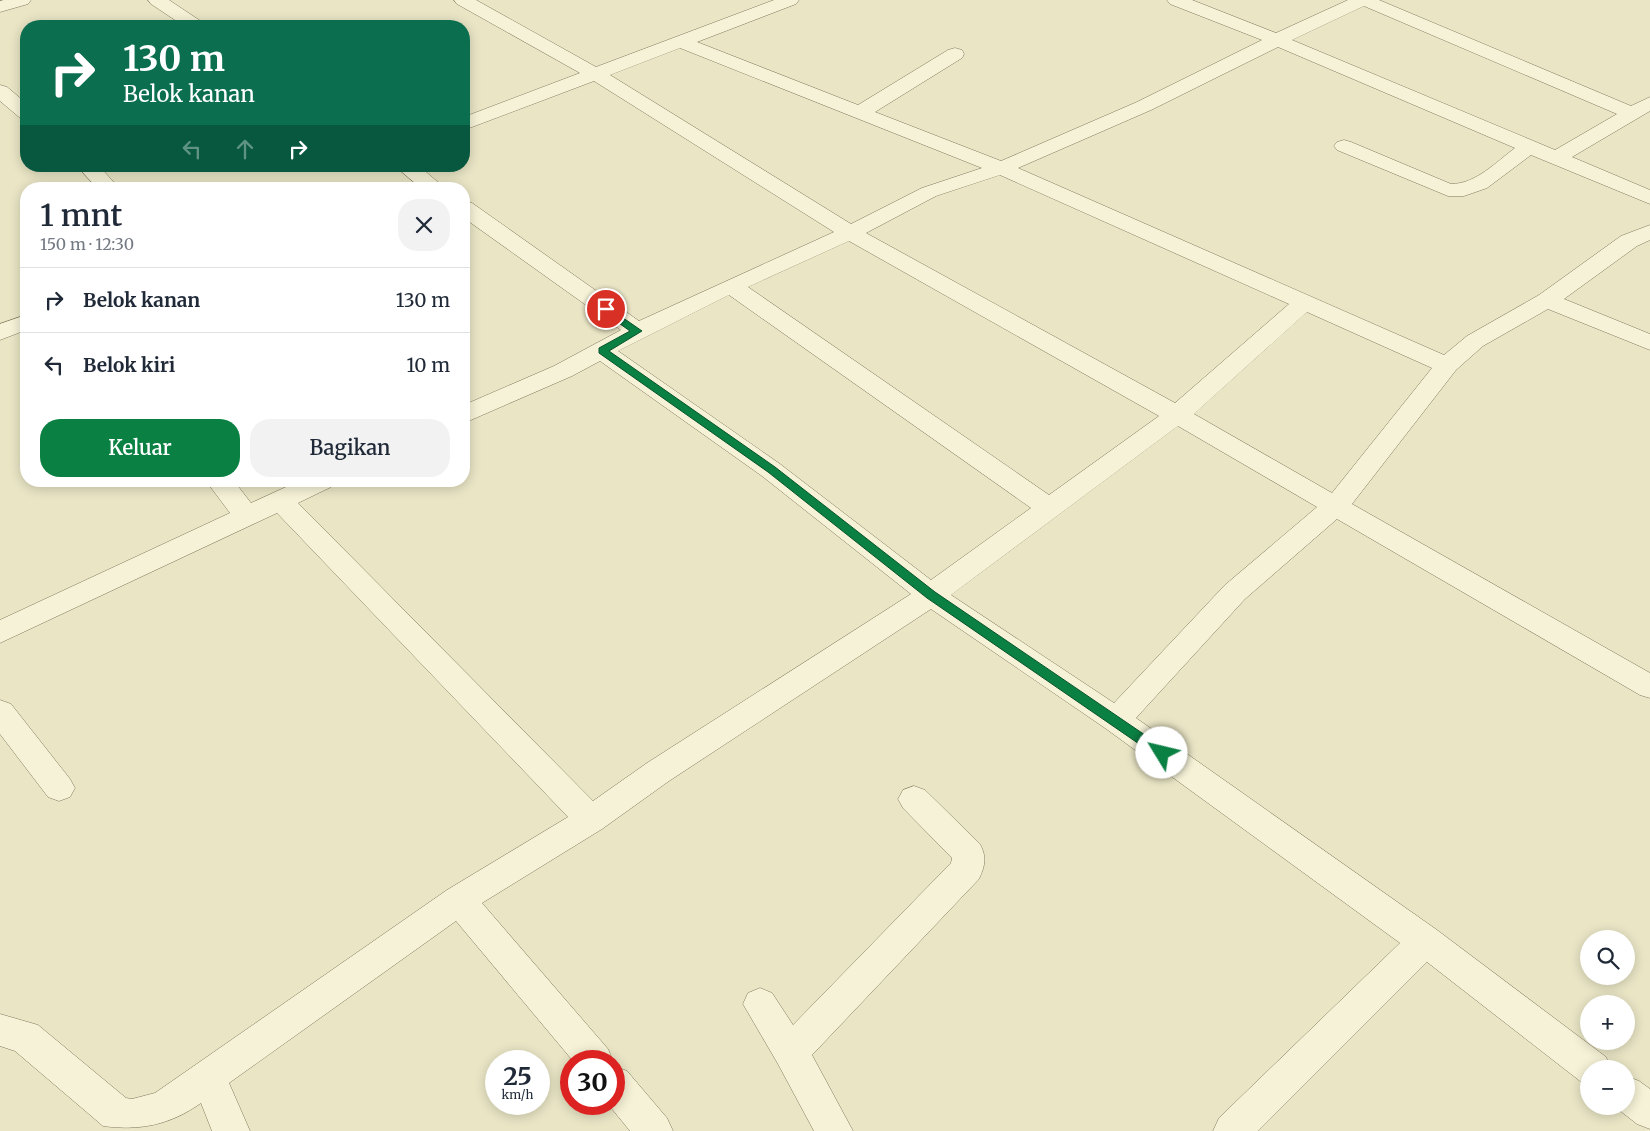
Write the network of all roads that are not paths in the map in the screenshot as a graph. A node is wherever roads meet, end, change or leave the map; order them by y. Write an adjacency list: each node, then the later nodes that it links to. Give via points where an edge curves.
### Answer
1 (22, 0): 7 (street)
2 (157, 0): 8 (street)
3 (463, 0): 12 (street)
4 (790, 0): 10 (street)
5 (1176, 0): 9 (street)
6 (1364, 0): 9 (street); 17 (street)
7 (0, 7)
8 (187, 20)
9 (1276, 40): 20 (street); 22 (street, via 1144,106)
10 (680, 42): 12 (street); 16 (street)
11 (955, 54): 16 (street)
12 (595, 74): 18 (street); 30 (street)
13 (0, 90): 15 (street)
14 (1650, 103): 17 (street)
15 (20, 108)
16 (859, 112): 22 (street)
17 (1631, 113): 21 (street)
18 (470, 122)
19 (1344, 146): 20 (street, via 1439,187 1457,191 1480,184)
20 (1529, 147): 21 (street)
21 (1556, 158): 27 (street)
22 (1001, 168): 30 (street, via 930,192); 33 (street)
23 (93, 172): 25 (street)
24 (413, 172): 26 (street)
25 (103, 182)
26 (427, 182)
27 (1650, 198)
28 (470, 212): 35 (street)
29 (1650, 232): 32 (street, via 1629,241)
30 (850, 233): 31 (street); 41 (street)
31 (731, 286): 35 (street); 46 (street)
32 (1547, 300): 37 (street); 39 (street, via 1474,341)
33 (1304, 303): 39 (street); 41 (street)
34 (20, 325): 36 (street)
35 (637, 331): 38 (street)
36 (0, 333)
37 (1650, 343)
38 (602, 350): 40 (street, via 564,371); 48 (street, via 771,470)
39 (1447, 365): 45 (street)
40 (470, 412)
41 (1177, 415): 45 (street); 46 (street)
42 (224, 487): 47 (street)
43 (310, 487): 44 (street)
44 (281, 501): 47 (street); 55 (street)
45 (1337, 505): 50 (street); 52 (street, via 1235,592)
46 (1049, 508): 48 (street)
47 (247, 516): 49 (street)
48 (931, 595): 52 (street); 55 (street, via 658,772)
49 (5, 622)
50 (1650, 687)
51 (0, 712): 53 (street)
52 (1116, 720): 57 (street)
53 (59, 788)
54 (914, 799): 61 (street, via 968,854 967,869)
55 (591, 820): 56 (street)
56 (459, 900): 60 (street); 63 (street)
57 (1425, 941): 62 (street); 67 (street)
58 (760, 1004): 61 (street)
59 (0, 1030): 63 (street, via 25,1037 116,1113 132,1117 164,1108)
60 (586, 1050)
61 (791, 1052): 70 (street)
62 (1582, 1060)
63 (208, 1078): 68 (street)
64 (625, 1096): 69 (street)
65 (1635, 1100): 66 (street)
66 (1650, 1111)
67 (1236, 1130)
68 (231, 1131)
69 (654, 1131)
70 (834, 1131)

